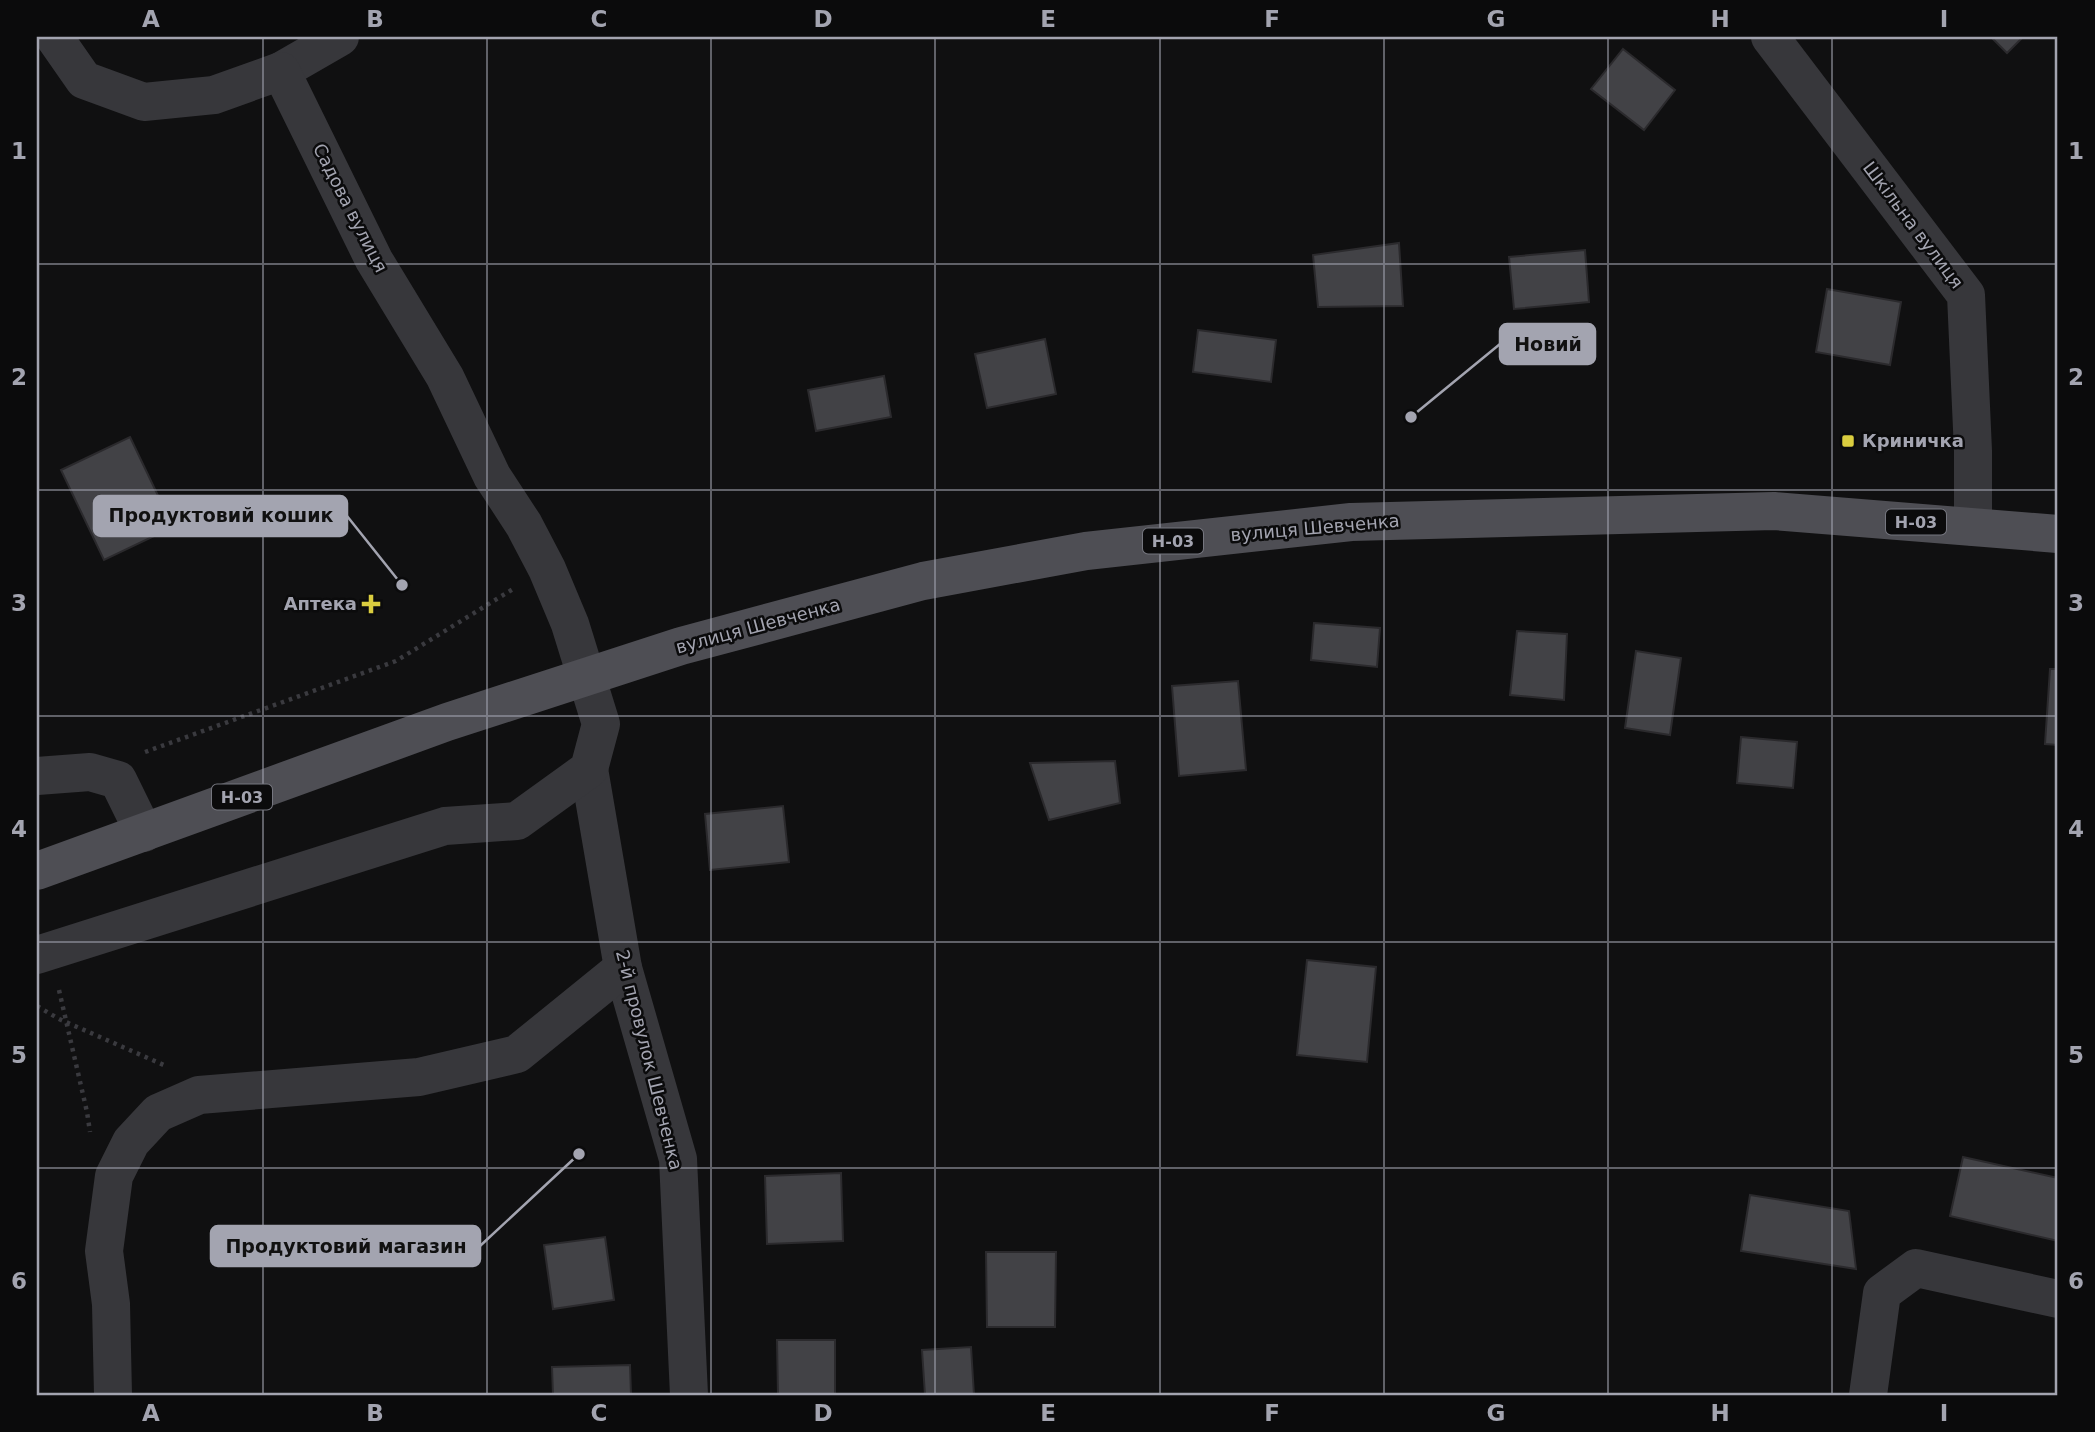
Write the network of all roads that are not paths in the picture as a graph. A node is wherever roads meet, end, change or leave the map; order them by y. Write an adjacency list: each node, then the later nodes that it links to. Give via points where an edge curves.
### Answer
1 (54, 37): 4 (street, via 84,79 145,102 214,95)
2 (340, 37): 4 (street)
3 (1770, 37): 5 (street, Шкільна вулиця, via 1966,295)
4 (281, 71): 7 (street, Садова вулиця, via 374,260 445,377 492,476 547,569)
5 (1973, 527): 6 (main road, вулиця Шевченка / Н-03); 7 (main road, вулиця Шевченка / Н-03, via 1774,511 1351,522 1086,551 923,581 681,646)
6 (2058, 534)
7 (587, 677): 8 (street, Садова вулиця, via 601,724); 10 (main road, Н-03, via 447,722)
8 (589, 769): 12 (street, via 517,821 444,826); 13 (street, 2-й провулок Шевченка)
9 (37, 776): 10 (street, via 90,772 118,780)
10 (144, 832): 11 (main road, Н-03)
11 (37, 871)
12 (43, 953)
13 (623, 968): 15 (street, via 517,1054 419,1077 199,1095 158,1113 131,1142 114,1176 104,1251 111,1304); 16 (street, 2-й провулок Шевченка, via 678,1159)
14 (2058, 1299): 17 (street, via 1916,1268 1882,1293)
15 (113, 1395)
16 (690, 1395)
17 (1868, 1395)

